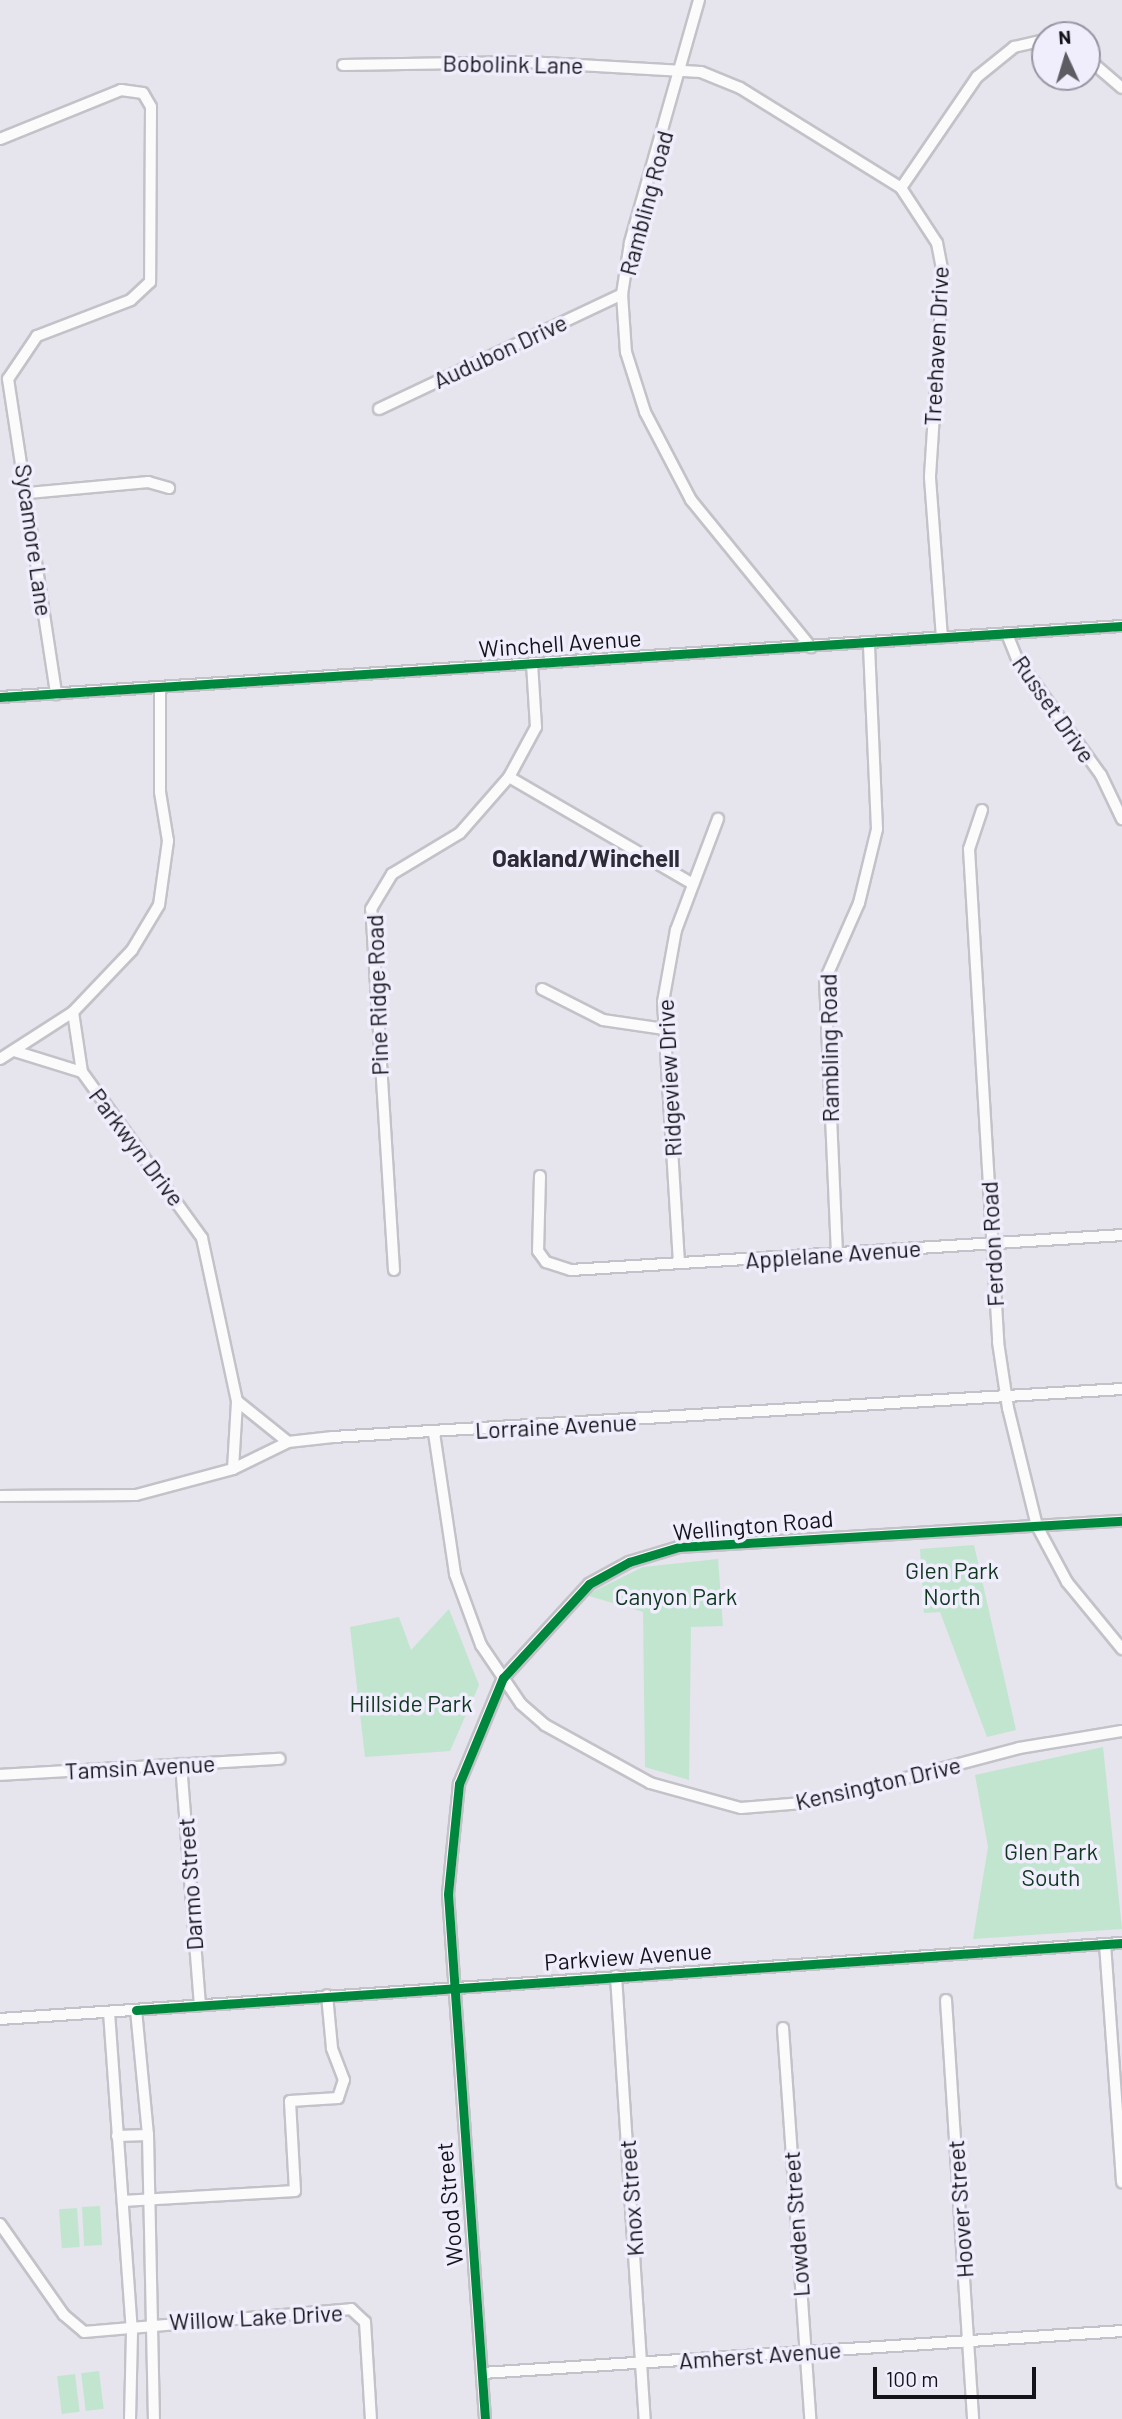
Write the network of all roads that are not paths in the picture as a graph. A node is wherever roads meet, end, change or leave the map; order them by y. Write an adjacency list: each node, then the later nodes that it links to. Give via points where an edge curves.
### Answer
1 (699, 0): 4 (street, Rambling Road)
2 (1031, 43): 8 (street, via 1014,47 977,77)
3 (343, 65): 4 (street, Bobolink Lane, via 527,62)
4 (684, 70): 8 (street, Treehaven Drive, via 740,88); 9 (street, Rambling Road, via 630,243)
5 (1101, 70): 6 (street)
6 (1122, 88)
7 (0, 139): 10 (street, Sycamore Lane, via 110,93 144,93 151,107 150,282 131,300 37,336)
8 (901, 188): 16 (street, Treehaven Drive, via 937,243 943,275 930,478)
9 (622, 294): 11 (street, Audubon Drive); 18 (street, Rambling Road, via 632,378 691,500)
10 (4, 377): 13 (street, Sycamore Lane)
11 (379, 409)
12 (169, 488): 13 (street, via 148,482)
13 (28, 493): 21 (street, Sycamore Lane)
14 (1122, 626): 15 (street, Winchell Avenue)
15 (1007, 634): 16 (street, Winchell Avenue); 26 (street, Russet Drive, via 1017,659 1101,775)
16 (942, 638): 17 (street, Winchell Avenue)
17 (869, 643): 18 (street, Winchell Avenue); 37 (street, Rambling Road, via 877,829 859,903 825,980)
18 (811, 647): 19 (street, Winchell Avenue)
19 (532, 664): 20 (street, Winchell Avenue); 23 (street, Pine Ridge Road, via 536,727)
20 (160, 687): 21 (street, Winchell Avenue); 29 (street, via 165,890 132,950)
21 (56, 694): 22 (street, Winchell Avenue)
22 (0, 696)
23 (509, 777): 27 (street); 39 (street, Pine Ridge Road, via 460,833 392,874 371,909)
24 (982, 810): 36 (street, Ferdon Road, via 970,849)
25 (718, 819): 27 (street, Ridgeview Drive)
26 (1122, 820)
27 (691, 883): 30 (street, Ridgeview Drive, via 666,980)
28 (542, 989): 30 (street, via 603,1020)
29 (73, 1012): 31 (street); 33 (street, Parkwyn Drive)
30 (664, 1029): 38 (street, Ridgeview Drive)
31 (14, 1051): 32 (street); 33 (street)
32 (0, 1059)
33 (82, 1072): 42 (street, Parkwyn Drive, via 202,1238)
34 (540, 1175): 38 (street, Applelane Avenue, via 535,1241 546,1262 571,1270)
35 (1122, 1235): 36 (street, Applelane Avenue)
36 (992, 1244): 37 (street, Applelane Avenue); 41 (street, Ferdon Road)
37 (837, 1254): 38 (street, Applelane Avenue)
38 (679, 1263)
39 (394, 1270)
40 (1122, 1389): 41 (street, Lorraine Avenue)
41 (1007, 1397): 43 (street, Lorraine Avenue); 48 (street, Ferdon Road)
42 (237, 1401): 44 (street); 45 (street, Parkwyn Drive)
43 (434, 1433): 44 (street, Lorraine Avenue); 50 (street, Kensington Drive, via 463,1602)
44 (288, 1442): 45 (street, Lorraine Avenue)
45 (233, 1469): 46 (street, Lorraine Avenue, via 136,1495)
46 (0, 1496)
47 (1122, 1521): 48 (street, Wellington Road)
48 (1037, 1526): 49 (street, Ferdon Road, via 1067,1582); 50 (street, Wellington Road, via 710,1544 653,1554 608,1572 571,1598)
49 (1122, 1650)
50 (503, 1678): 51 (street, Kensington Drive, via 545,1725 606,1763 650,1783 741,1808 835,1798 1026,1746); 58 (street, Wellington Road, via 477,1728 457,1796 448,1894)
51 (1122, 1731)
52 (280, 1759): 53 (street, Tamsin Avenue)
53 (181, 1764): 54 (street, Tamsin Avenue); 61 (street, Darmo Street)
54 (0, 1775)
55 (1122, 1943): 56 (street, Parkview Avenue)
56 (1105, 1944): 57 (street, Parkview Avenue); 68 (street)
57 (616, 1976): 58 (street, Parkview Avenue); 77 (street, Knox Street)
58 (451, 1986): 59 (street, Parkview Avenue); 78 (street, Wood Street)
59 (327, 1995): 61 (street, Parkview Avenue); 69 (street, via 332,2048 344,2080 338,2098 290,2101 295,2191)
60 (946, 2000): 75 (street, Hoover Street)
61 (200, 2005): 62 (street, Parkview Avenue)
62 (136, 2010): 63 (street, Parkview Avenue); 66 (street)
63 (109, 2012): 64 (street, Parkview Avenue); 67 (street)
64 (0, 2019)
65 (783, 2028): 76 (street, Lowden Street)
66 (148, 2135): 67 (street); 69 (street)
67 (117, 2136): 70 (street)
68 (1122, 2182)
69 (150, 2200): 70 (street); 72 (street)
70 (123, 2201): 73 (street)
71 (0, 2224): 73 (street, via 74,2325 84,2332)
72 (155, 2323): 73 (street, Willow Lake Drive); 80 (street); 81 (street, Willow Lake Drive, via 351,2309 365,2322)
73 (132, 2332): 79 (street)
74 (1122, 2332): 75 (street, Amherst Avenue)
75 (967, 2341): 76 (street, Amherst Avenue); 85 (street, Hoover Street)
76 (805, 2352): 77 (street, Amherst Avenue); 84 (street, Lowden Street)
77 (641, 2363): 78 (street, Amherst Avenue); 83 (street, Knox Street)
78 (482, 2373): 82 (street, Wood Street)
79 (130, 2419)
80 (154, 2419)
81 (371, 2419)
82 (485, 2419)
83 (645, 2419)
84 (810, 2419)
85 (973, 2419)

